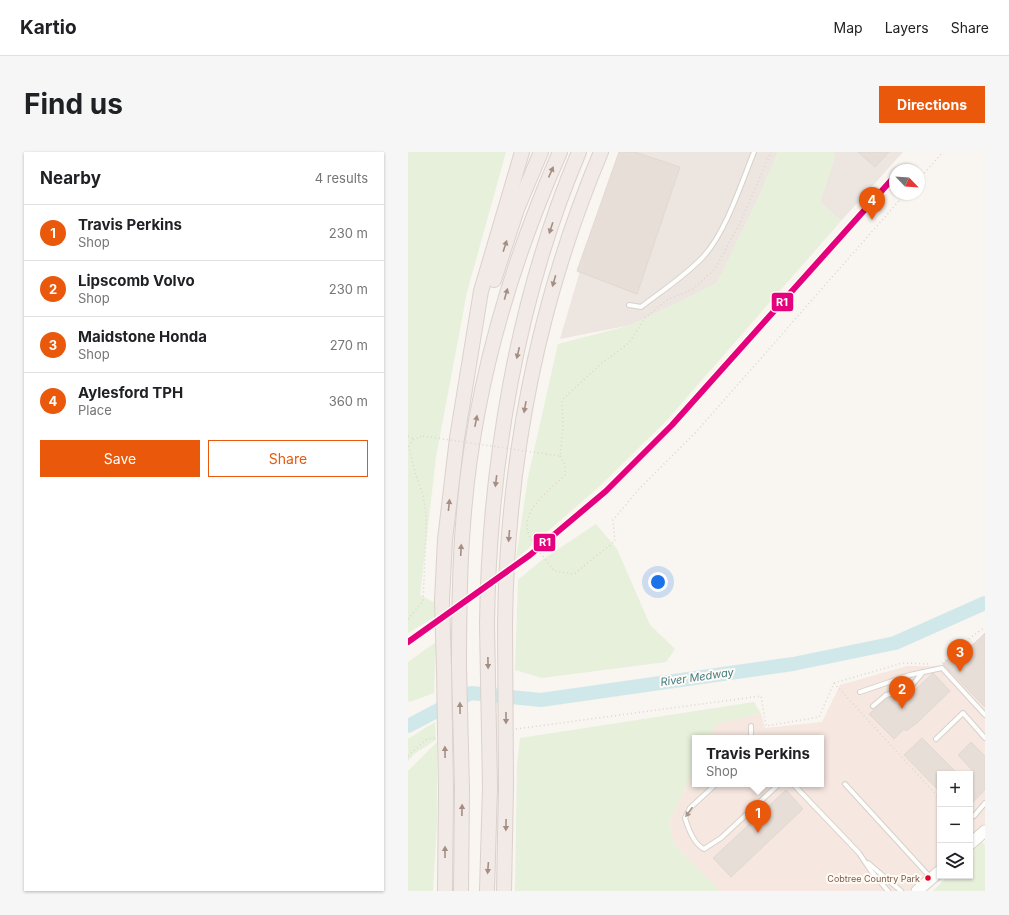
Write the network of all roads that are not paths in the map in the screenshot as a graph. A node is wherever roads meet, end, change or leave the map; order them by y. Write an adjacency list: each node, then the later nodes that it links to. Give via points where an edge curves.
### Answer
1 (522, 152): 8 (highway, via 481,291)
2 (541, 152): 8 (highway, one-way to 2, via 478,335 499,264 517,209)
3 (560, 152): 28 (highway, one-way to 3, bridge, via 459,589 470,462 486,370 507,292 526,234)
4 (579, 152): 29 (highway, one-way to 29, bridge, via 562,192 538,268 516,359 501,441 487,577 490,787)
5 (601, 152): 30 (highway, one-way to 30, bridge, via 563,252 536,353 516,461 505,600)
6 (754, 152): 7 (lane, via 716,241 703,257 641,307)
7 (629, 305)
8 (462, 405): 27 (highway, one-way to 8, bridge, via 446,790 442,600 449,501)
9 (924, 672): 10 (lane, via 910,674); 11 (lane, via 909,689 886,695); 12 (lane, via 942,668)
10 (860, 692)
11 (873, 706)
12 (985, 715)
13 (751, 726): 14 (lane)
14 (751, 735)
15 (985, 738): 16 (lane, via 963,713)
16 (936, 739)
17 (845, 784): 26 (lane)
18 (713, 787): 19 (lane, one-way to 19, via 690,808 684,818 689,830 704,849 721,838)
19 (776, 787)
20 (796, 787): 25 (lane)
21 (985, 803): 22 (lane)
22 (974, 816)
23 (985, 831): 24 (street)
24 (971, 843)
25 (867, 863): 31 (lane); 32 (lane)
26 (936, 875): 33 (street)
27 (445, 891)
28 (461, 891)
29 (487, 891)
30 (504, 891)
31 (888, 891)
32 (900, 891)
33 (917, 891)

